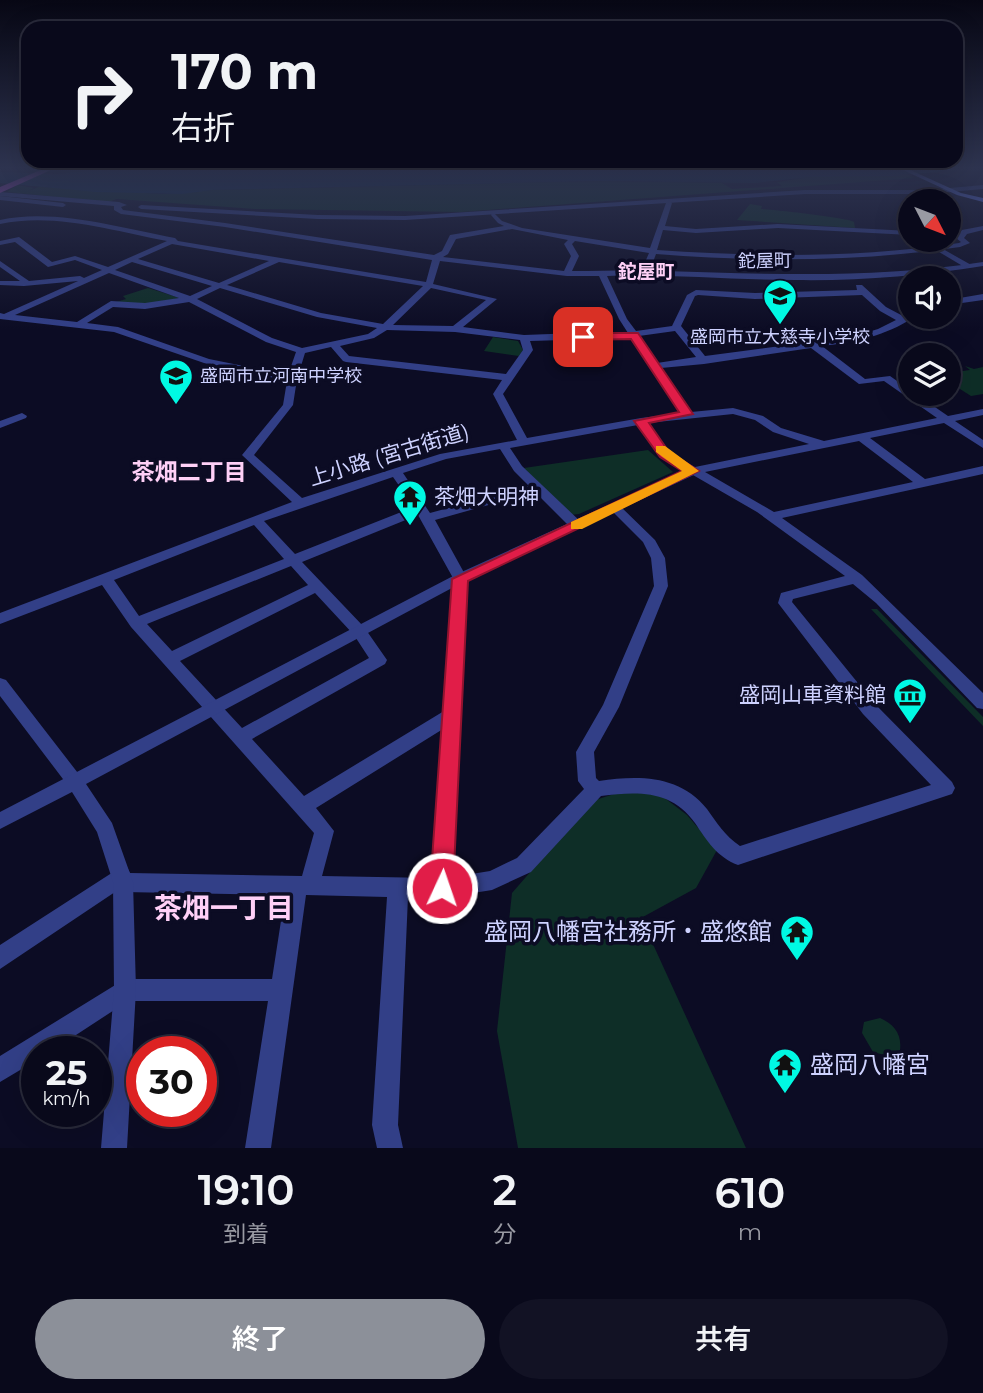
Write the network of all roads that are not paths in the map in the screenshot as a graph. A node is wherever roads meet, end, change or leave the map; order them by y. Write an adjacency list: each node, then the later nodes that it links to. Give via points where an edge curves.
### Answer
1 (63, 223): 11 (street, via 175,240)
2 (219, 223): 16 (street, 鉈屋町)
3 (505, 223): 6 (street)
4 (662, 223): 7 (street)
5 (980, 225): 9 (street)
6 (511, 227): 10 (street); 16 (street, via 453,237)
7 (660, 228): 8 (street, via 696,231 778,226); 13 (street)
8 (898, 232)
9 (961, 237)
10 (573, 238): 13 (street); 25 (street, via 568,244 575,256)
11 (172, 242): 17 (street); 18 (street)
12 (0, 243): 23 (street, via 16,239 51,265 75,258)
13 (653, 251): 14 (street, via 821,260); 24 (street)
14 (916, 252)
15 (942, 252): 21 (street)
16 (438, 257): 25 (street, 鉈屋町); 33 (street)
17 (132, 260): 23 (street); 34 (street)
18 (277, 260): 33 (street); 34 (street)
19 (0, 263): 32 (street)
20 (983, 264): 21 (street, 鉈屋町)
21 (969, 266): 27 (street, 鉈屋町)
22 (63, 272): 30 (street)
23 (107, 272): 29 (street); 38 (street)
24 (650, 272): 26 (street, 鉈屋町); 28 (street, 鉈屋町)
25 (567, 274): 26 (street, 鉈屋町)
26 (602, 274): 49 (street)
27 (847, 275): 28 (street, 鉈屋町); 35 (street)
28 (711, 276): 36 (street)
29 (88, 277): 30 (street); 43 (street)
30 (75, 278): 32 (street)
31 (0, 283): 32 (street)
32 (29, 283)
33 (429, 285): 46 (street); 48 (street, via 492,299)
34 (221, 286): 38 (street); 46 (street, via 320,316)
35 (864, 292): 36 (street); 42 (street, via 883,309)
36 (720, 294): 47 (street, via 691,295)
37 (983, 297): 39 (street)
38 (190, 299): 41 (street, via 145,306); 53 (street, via 269,340)
39 (961, 301)
40 (96, 302): 41 (street)
41 (111, 303): 45 (street)
42 (898, 314)
43 (3, 316): 45 (street)
44 (898, 321): 52 (street, via 881,331)
45 (78, 325): 57 (street, via 115,329 207,361)
46 (385, 327): 48 (street); 51 (street, via 371,336)
47 (677, 328): 49 (street); 54 (street)
48 (455, 329): 50 (street)
49 (634, 335): 50 (street); 55 (street)
50 (524, 338): 56 (street, via 528,350)
51 (334, 345): 53 (street); 56 (street, via 346,359)
52 (816, 346): 54 (street); 61 (street, via 863,382 886,378)
53 (301, 351): 57 (street)
54 (704, 361): 55 (street)
55 (653, 366): 59 (street)
56 (511, 378): 65 (street, via 498,394)
57 (292, 379): 74 (street, via 288,405 248,455)
58 (983, 412): 61 (street)
59 (687, 414): 62 (street, 上小路 (宮古街道)); 67 (street, 上小路 (宮古街道), via 733,411)
60 (22, 416): 63 (street)
61 (945, 419): 64 (street); 68 (street)
62 (640, 421): 65 (street, 上小路 (宮古街道)); 70 (street, via 664,454)
63 (0, 425)
64 (861, 437): 67 (street); 72 (street)
65 (523, 441): 66 (street, 上小路 (宮古街道))
66 (503, 444): 71 (street, 上小路 (宮古街道)); 73 (street, via 518,468)
67 (825, 444): 70 (street)
68 (983, 445)
69 (983, 470): 72 (street)
70 (692, 471): 75 (street); 77 (street)
71 (396, 472): 74 (street, 上小路 (宮古街道)); 76 (street)
72 (923, 483): 77 (street)
73 (538, 487): 76 (street); 79 (street)
74 (300, 503): 78 (street, 上小路 (宮古街道))
75 (615, 508): 79 (street); 95 (street, via 648,540 658,558 661,586 611,707 585,752 587,781)
76 (424, 513): 80 (street); 83 (street)
77 (773, 516): 82 (street)
78 (256, 520): 80 (street); 81 (street, 上小路 (宮古街道))
79 (577, 526): 83 (street)
80 (293, 560): 84 (street); 86 (street)
81 (104, 578): 85 (street, 上小路 (宮古街道)); 86 (street)
82 (856, 578): 90 (street); 95 (street, via 786,596 785,603 869,709 946,789 738,856 723,847 692,802 680,793 647,785)
83 (460, 579): 87 (street); 92 (street)
84 (317, 586): 87 (street); 88 (street)
85 (0, 619)
86 (136, 623): 88 (street)
87 (359, 631): 91 (street); 93 (street, via 379,660)
88 (170, 659): 91 (street)
89 (0, 684): 94 (street)
90 (983, 703)
91 (214, 706): 93 (street); 94 (street)
92 (450, 716): 96 (street); 101 (street)
93 (241, 737): 96 (street)
94 (75, 782): 97 (street); 98 (street, via 105,829)
95 (596, 789): 101 (street, via 524,865 492,880)
96 (302, 807): 99 (street, via 324,831)
97 (0, 821)
98 (122, 879): 99 (street); 102 (street); 103 (street)
99 (304, 885): 100 (street); 104 (street)
100 (398, 887): 101 (street); 108 (street, via 385,1125)
101 (442, 888)
102 (0, 958)
103 (125, 990): 104 (street); 105 (street); 106 (street)
104 (281, 990): 107 (street)
105 (0, 1070)
106 (114, 1148)
107 (258, 1148)
108 (390, 1148)

